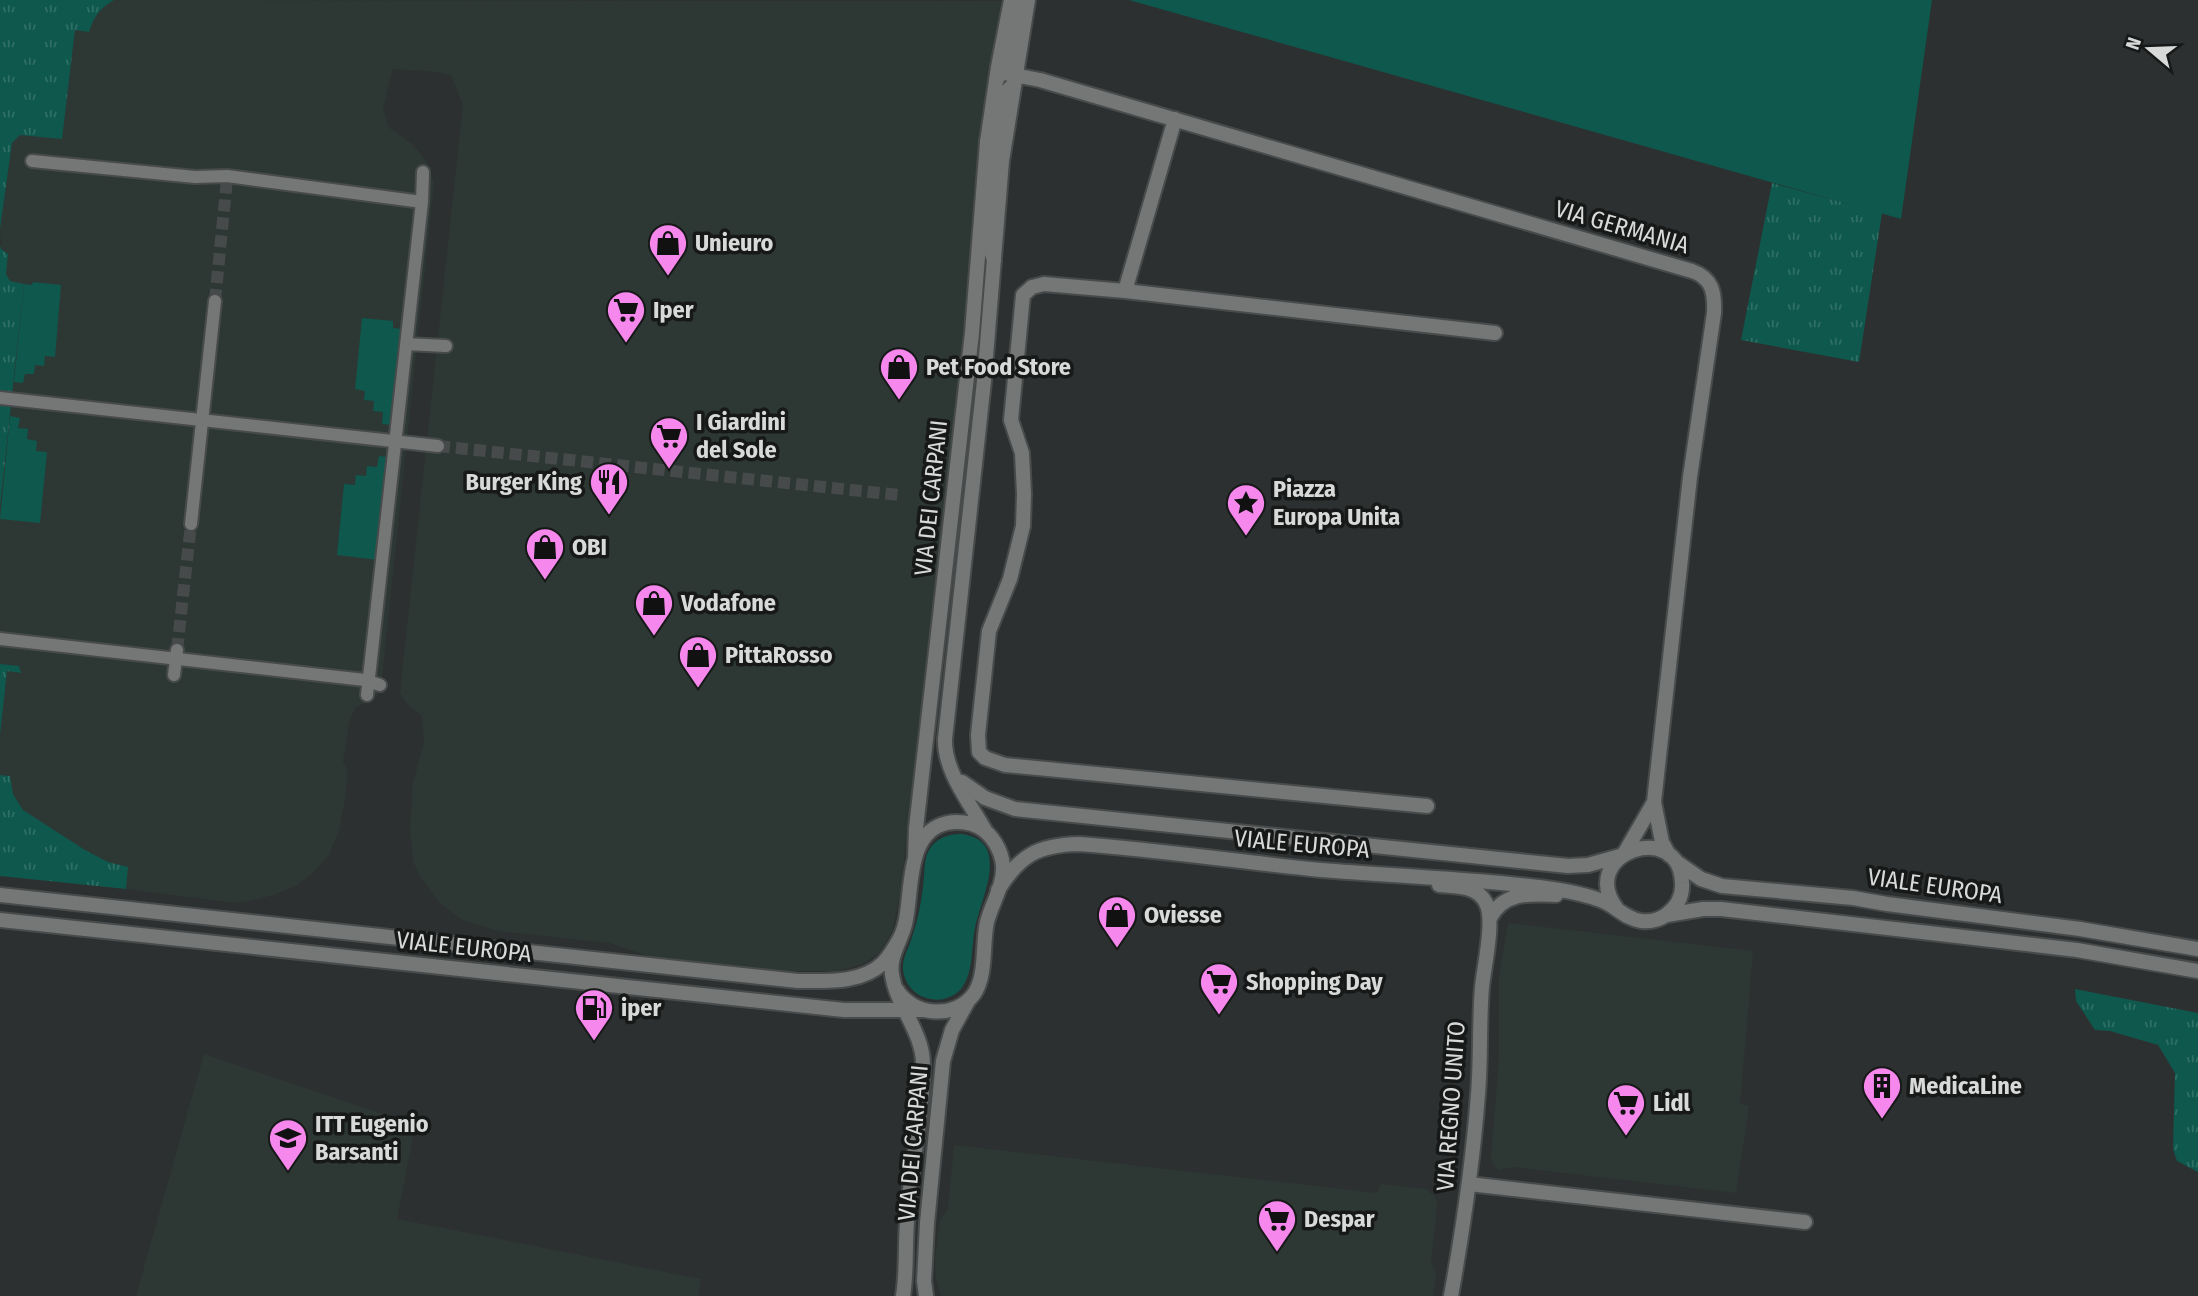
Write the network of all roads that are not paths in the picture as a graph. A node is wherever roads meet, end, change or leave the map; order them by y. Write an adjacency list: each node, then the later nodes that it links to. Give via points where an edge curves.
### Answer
1 (1011, 0): 5 (street, VIA DEI CARPANI)
2 (1018, 0): 4 (street, VIA DEI CARPANI, via 1008,68)
3 (1028, 0): 4 (street, VIA DEI CARPANI)
4 (1014, 80): 5 (street, via 1001,74); 6 (street, VIA GERMANIA); 7 (street, VIA DEI CARPANI, via 1003,95 997,136); 11 (street, VIA DEI CARPANI)
5 (996, 81): 7 (street, VIA DEI CARPANI)
6 (1175, 119): 12 (street); 26 (street, VIA GERMANIA, via 1692,271 1710,284 1714,313 1690,477)
7 (987, 142): 11 (street, VIA DEI CARPANI, via 996,145 986,238); 34 (street, VIA DEI CARPANI, via 969,358)
8 (32, 161): 10 (street, via 195,177 228,173)
9 (424, 172): 10 (street)
10 (422, 202): 15 (street)
11 (995, 261): 25 (street, VIA DEI CARPANI, via 946,730 946,752)
12 (1125, 291): 14 (street); 27 (street, via 1044,284 1023,295 1011,420 1022,453 1023,526 1010,579 989,631 979,752 990,761 1018,766)
13 (215, 301): 18 (street)
14 (1495, 333)
15 (405, 344): 16 (street); 19 (street)
16 (446, 346)
17 (0, 398): 18 (street)
18 (202, 419): 19 (street); 21 (street)
19 (395, 441): 20 (street); 23 (street, via 373,687)
20 (438, 446)
21 (191, 524)
22 (0, 639): 23 (street)
23 (176, 654): 24 (street)
24 (174, 675)
25 (954, 775): 28 (street, VIALE EUROPA, via 980,795); 29 (street, VIA DEI CARPANI)
26 (1654, 802): 32 (street, VIA GERMANIA); 33 (street, VIA GERMANIA, via 1662,842)
27 (1427, 806)
28 (1015, 808): 29 (street, VIALE EUROPA); 32 (street, VIALE EUROPA, via 1568,866)
29 (978, 817): 30 (street, VIALE EUROPA); 31 (street, VIA DEI CARPANI)
30 (962, 823): 31 (street); 34 (street, VIALE EUROPA, via 934,829 921,842)
31 (986, 832): 36 (street, VIA DEI CARPANI, via 1002,859)
32 (1623, 855): 33 (street, VIALE EUROPA, via 1647,847); 39 (street, via 1608,879)
33 (1670, 856): 40 (street, via 1680,871 1682,888 1675,907); 44 (street, VIALE EUROPA, via 1701,879 1722,886 1853,898)
34 (915, 858): 43 (street, VIA DEI CARPANI)
35 (1322, 870): 36 (street, VIALE EUROPA, via 1057,845 1020,861); 38 (street, VIALE EUROPA, via 1490,882); 41 (street, via 1470,888 1484,899)
36 (998, 890): 47 (street, VIA DEI CARPANI, via 988,920 979,980)
37 (0, 895): 43 (street, VIALE EUROPA, via 798,981 864,975 884,962)
38 (1578, 895): 39 (street, VIALE EUROPA); 41 (street, via 1517,895)
39 (1617, 909): 40 (street, VIALE EUROPA, via 1642,921)
40 (1666, 915): 45 (street, VIALE EUROPA, via 1721,909 2077,950)
41 (1490, 918): 52 (street, VIA REGNO UNITO)
42 (0, 920): 48 (street, VIALE EUROPA)
43 (901, 936): 46 (street, VIA DEI CARPANI, via 892,965)
44 (2198, 949)
45 (2198, 971)
46 (897, 990): 49 (street, via 907,1002); 50 (street, VIA DEI CARPANI)
47 (968, 1000): 49 (street, VIALE EUROPA, via 951,1010); 55 (street, VIA DEI CARPANI, via 943,1060)
48 (844, 1010): 50 (street, VIALE EUROPA); 51 (street, VIA DEI CARPANI, via 899,1022)
49 (924, 1010): 50 (street, VIALE EUROPA)
50 (905, 1011): 51 (street, VIA DEI CARPANI)
51 (921, 1047): 54 (street, VIA DEI CARPANI, via 922,1088)
52 (1469, 1184): 53 (street); 56 (street, VIA REGNO UNITO)
53 (1805, 1222)
54 (903, 1296)
55 (926, 1296)
56 (1451, 1296)

